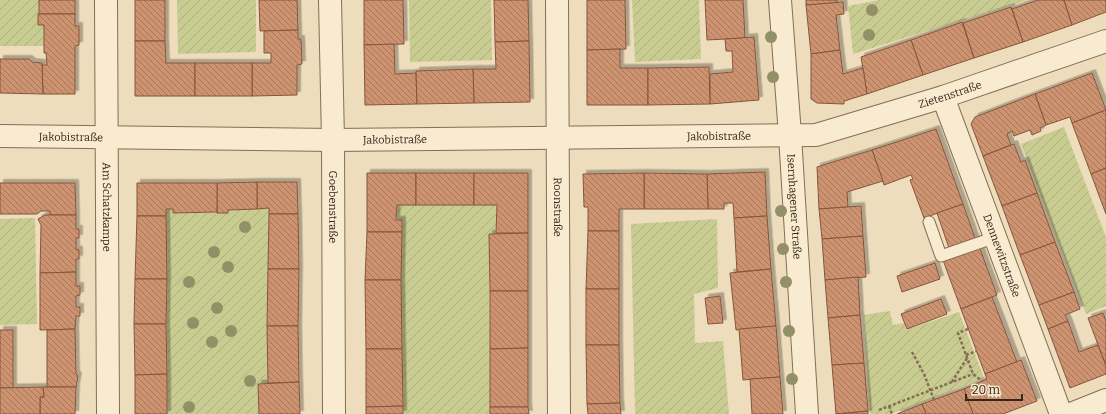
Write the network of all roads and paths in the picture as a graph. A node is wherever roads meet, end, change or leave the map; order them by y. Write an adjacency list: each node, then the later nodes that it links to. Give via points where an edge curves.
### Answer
1 (106, 0): 9 (street, Am Schatzkampe)
2 (330, 0): 11 (street, Goebenstraße)
3 (557, 0): 10 (street, Roonstraße)
4 (780, 0): 7 (street, Isernhagener Straße)
5 (1105, 46): 6 (street, Zietenstraße)
6 (943, 97): 7 (street, Zietenstraße, via 816,135); 13 (street, Dennewitzstraße)
7 (790, 135): 10 (street, Jakobistraße); 29 (street, Isernhagener Straße)
8 (0, 136): 9 (street, Jakobistraße)
9 (106, 138): 11 (street, Jakobistraße); 26 (street, Am Schatzkampe)
10 (559, 138): 11 (street, Jakobistraße); 28 (street, Roonstraße)
11 (333, 140): 27 (street, Goebenstraße)
12 (929, 222): 13 (lane, via 941,256)
13 (996, 237): 31 (street, Dennewitzstraße)
14 (968, 329): 17 (path, via 958,333)
15 (977, 351): 17 (path)
16 (912, 352): 21 (path)
17 (966, 356): 18 (path); 19 (path)
18 (973, 374): 19 (path); 20 (path)
19 (952, 382): 21 (path)
20 (982, 382)
21 (930, 390): 22 (path); 24 (path)
22 (934, 400)
23 (1106, 400): 32 (street)
24 (889, 406): 25 (path); 30 (path)
25 (879, 410)
26 (108, 414)
27 (334, 414)
28 (559, 414)
29 (807, 414)
30 (892, 414)
31 (1061, 414)
32 (1071, 414)

